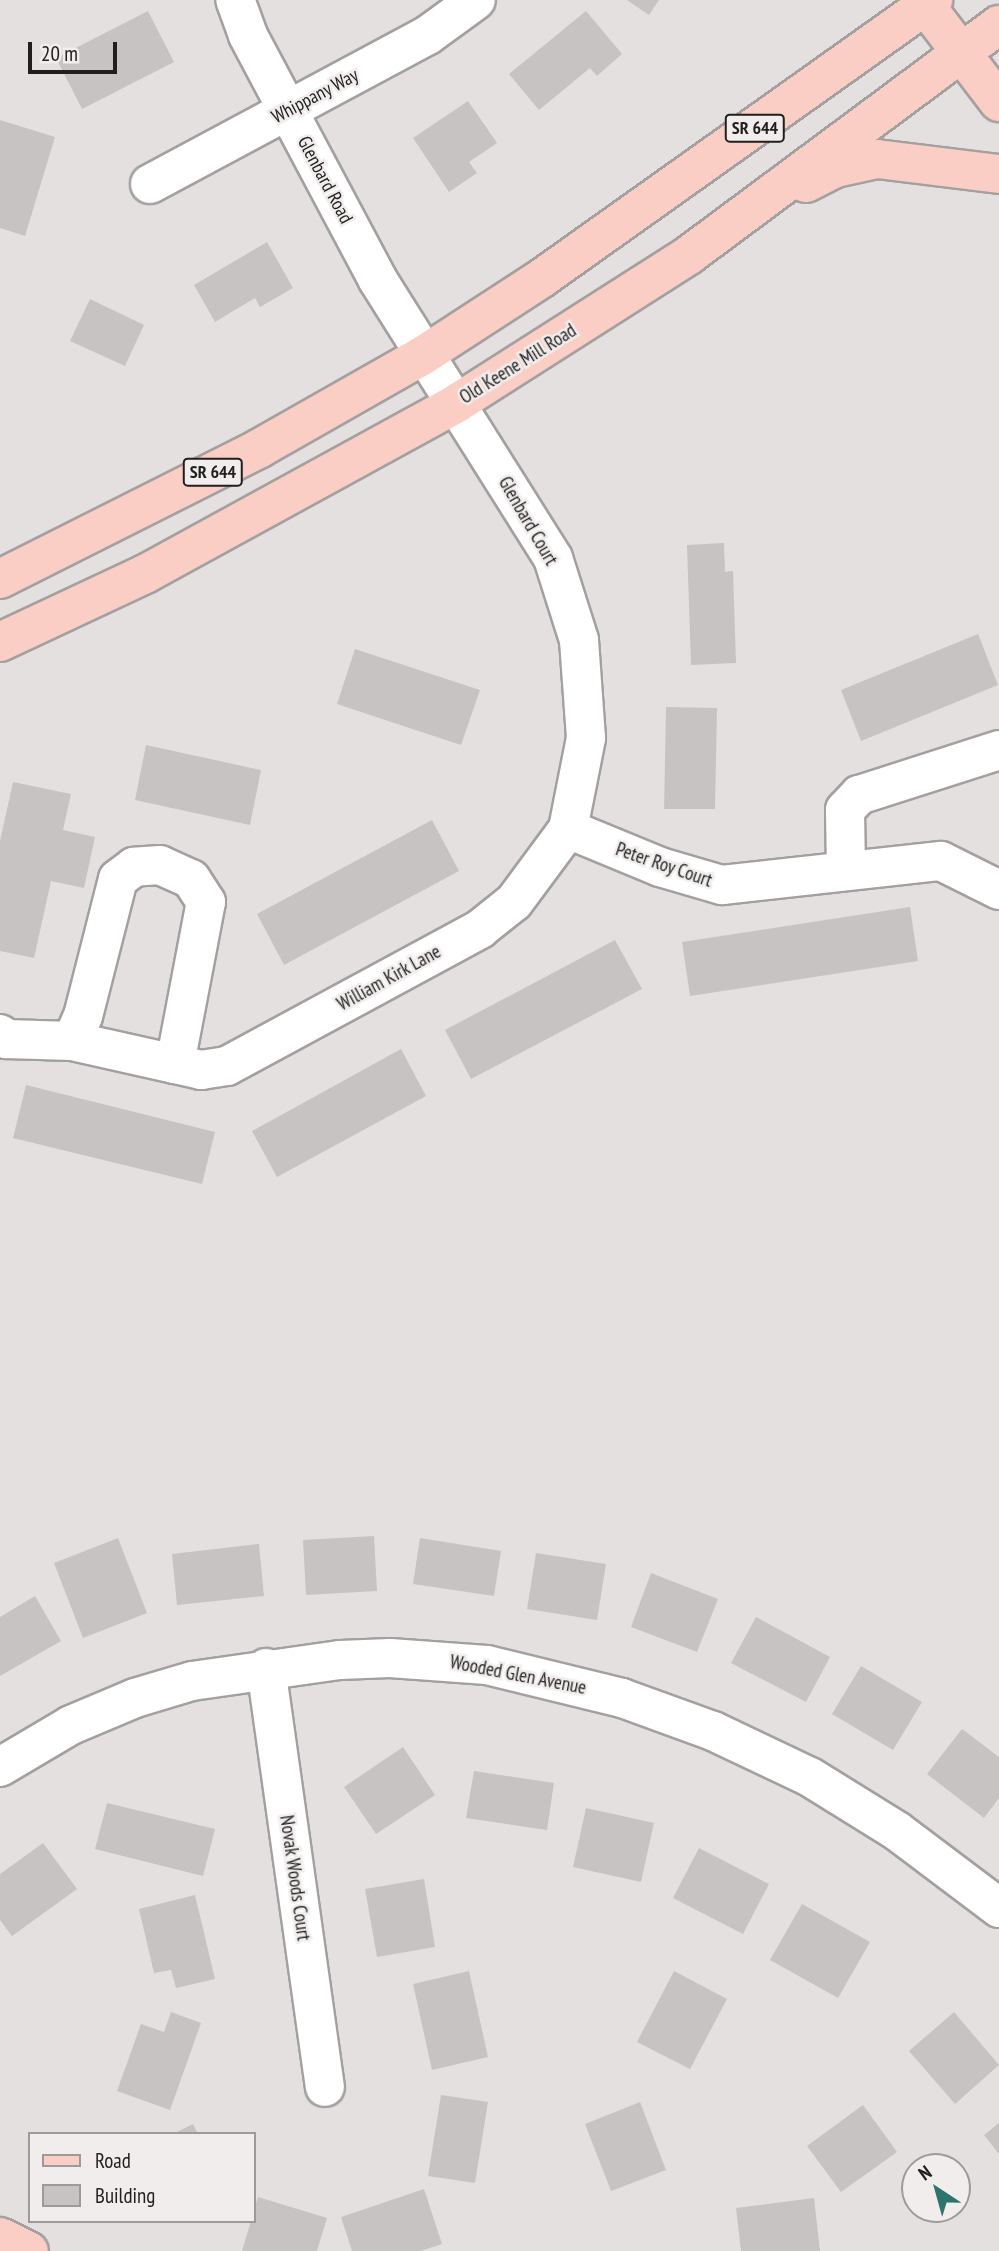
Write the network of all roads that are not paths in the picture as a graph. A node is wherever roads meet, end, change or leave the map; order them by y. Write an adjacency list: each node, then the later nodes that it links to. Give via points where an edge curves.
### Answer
1 (235, 0): 7 (street, Glenbard Road)
2 (476, 0): 7 (street, Whippany Way, via 428,35)
3 (929, 3): 5 (main road); 11 (main road, SR 644, via 542,278)
4 (999, 26): 5 (main road, Old Keene Mill Road)
5 (960, 52): 6 (main road); 10 (main road, Old Keene Mill Road)
6 (999, 102)
7 (289, 110): 9 (street, Whippany Way); 11 (street, Glenbard Road)
8 (999, 174): 10 (main road, via 877,159 835,169)
9 (150, 184)
10 (736, 219): 12 (main road, Old Keene Mill Road, via 690,256)
11 (422, 356): 12 (street, Glenbard Court); 13 (main road, SR 644, via 260,447)
12 (457, 403): 14 (main road, Old Keene Mill Road, via 147,573); 16 (street, Glenbard Court, via 553,558 579,640 586,738)
13 (0, 579)
14 (0, 642)
15 (999, 750): 17 (street, via 859,795 845,810)
16 (568, 829): 17 (street, Peter Roy Court, via 660,867 722,886); 21 (street, William Kirk Lane, via 514,902 480,929 228,1066 201,1070)
17 (846, 869): 18 (street, Peter Roy Court, via 941,861)
18 (999, 890)
19 (2, 1038): 20 (street, William Kirk Lane)
20 (72, 1041): 21 (street, William Kirk Lane); 21 (street, via 83,1016 118,879 134,867 160,865 191,879 206,902)
21 (175, 1064)
22 (266, 1668): 23 (street, Wooded Glen Avenue, via 135,1698 71,1725); 24 (street, Wooded Glen Avenue, via 390,1658 445,1660 535,1675 622,1698 713,1731 810,1777 897,1831); 25 (street, Novak Woods Court)
23 (0, 1767)
24 (999, 1908)
25 (325, 2087)
26 (0, 2236): 27 (main road)
27 (29, 2251)

